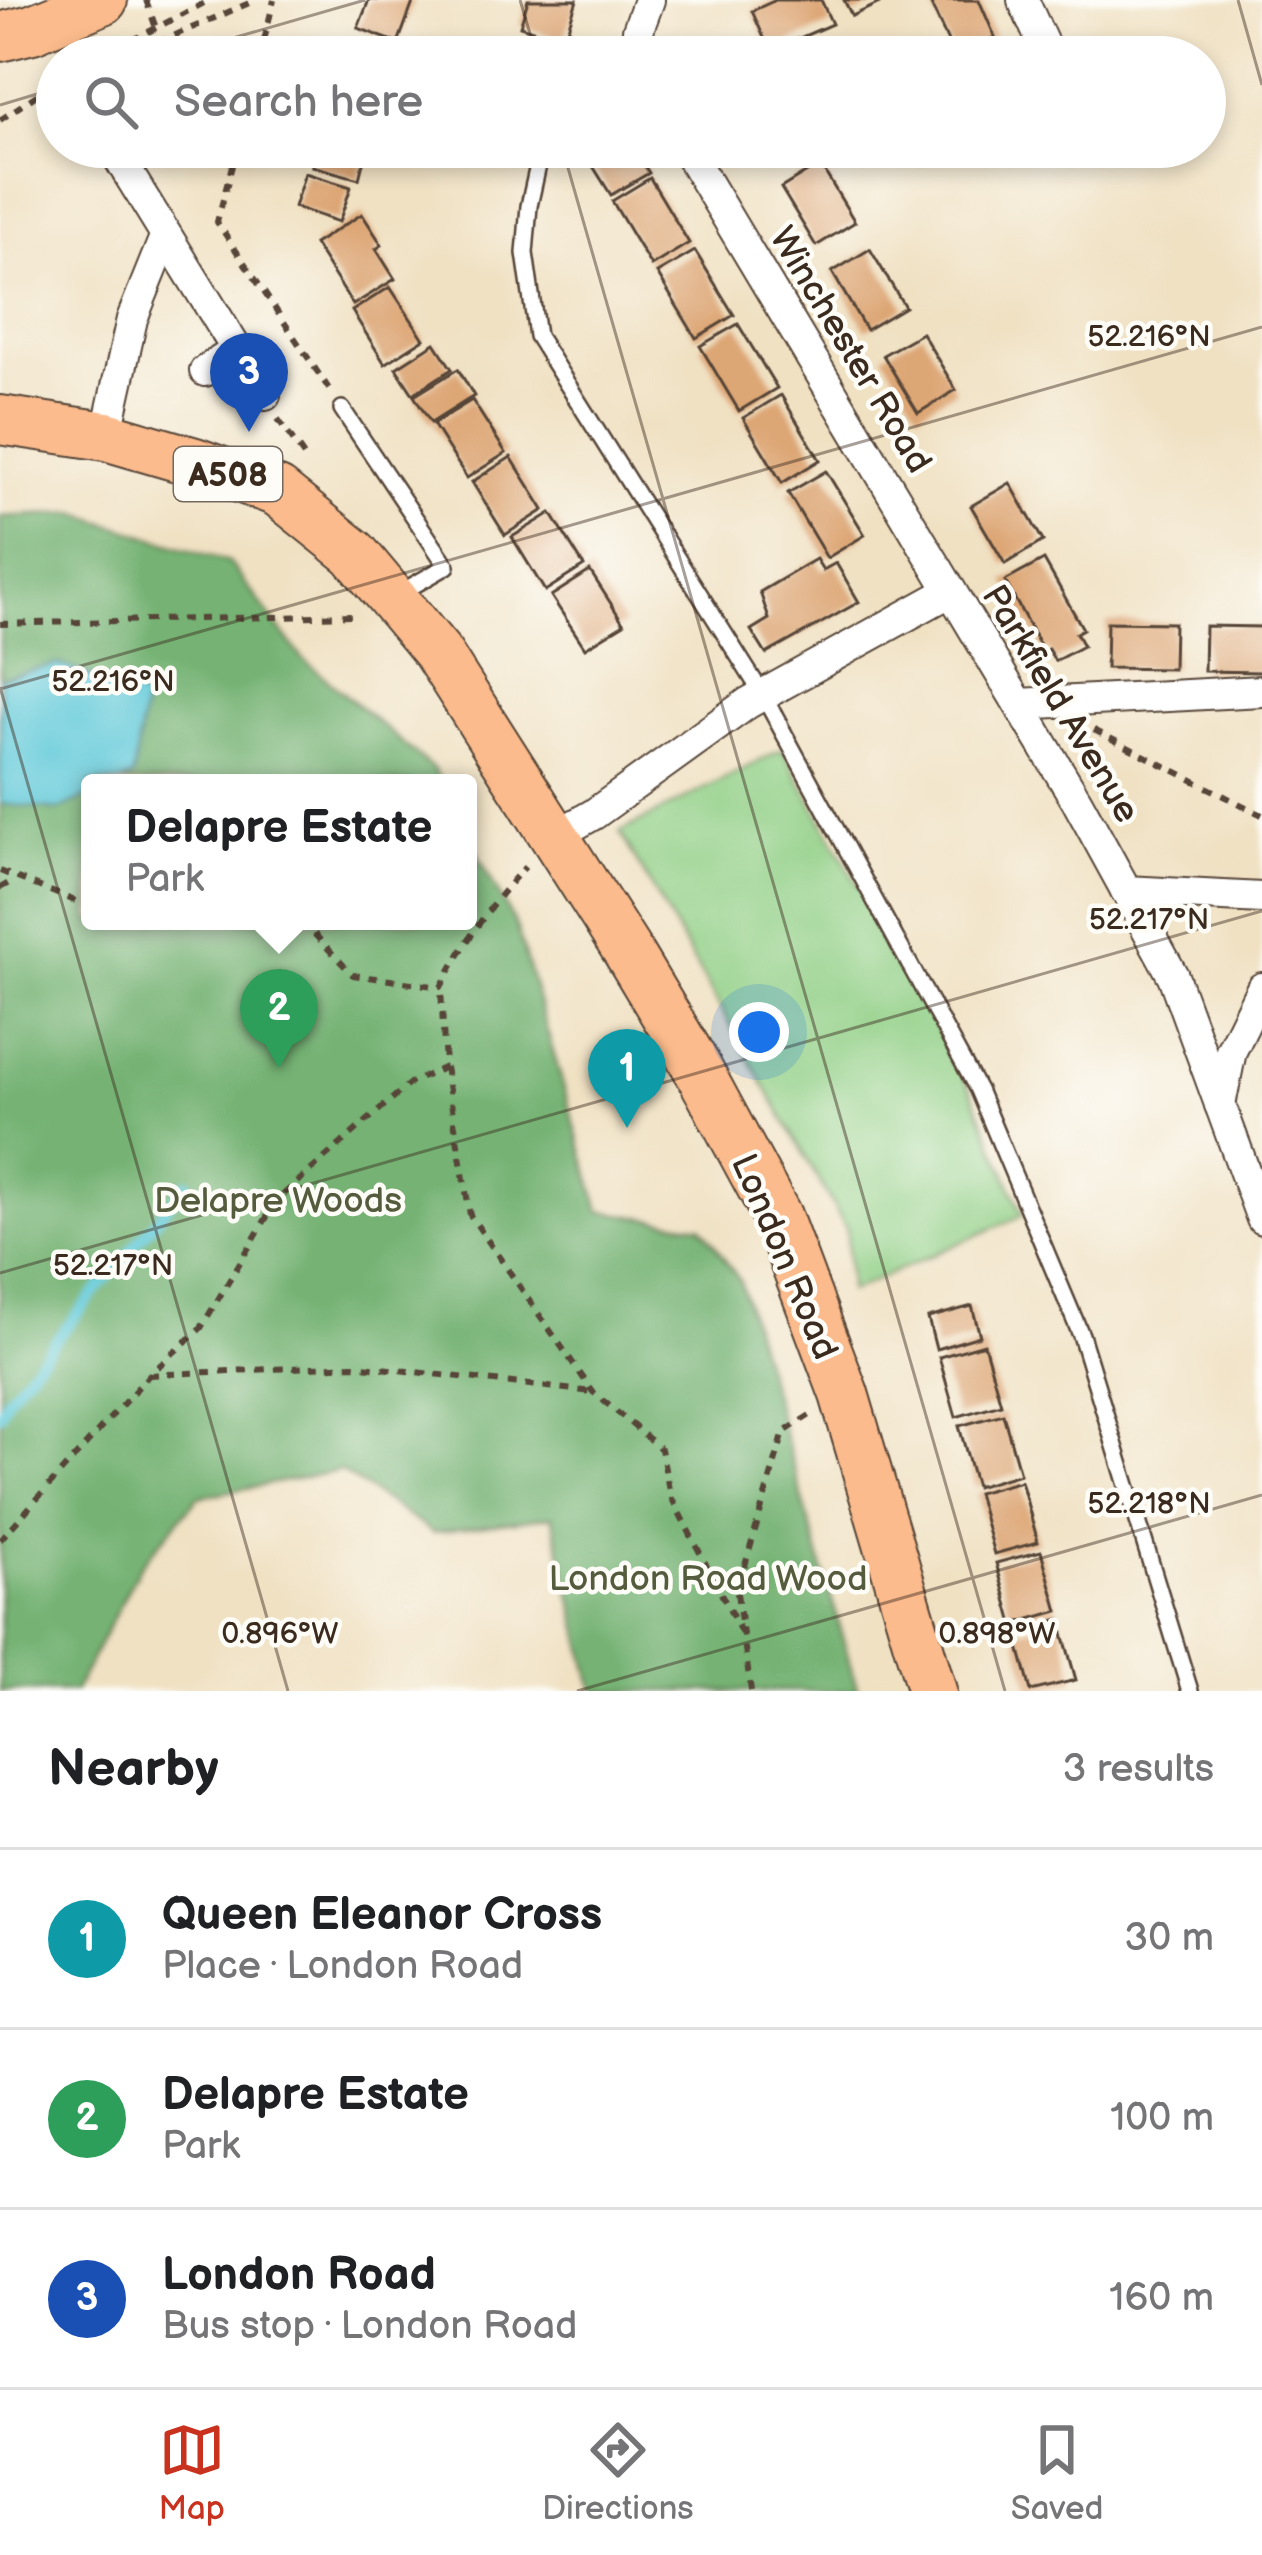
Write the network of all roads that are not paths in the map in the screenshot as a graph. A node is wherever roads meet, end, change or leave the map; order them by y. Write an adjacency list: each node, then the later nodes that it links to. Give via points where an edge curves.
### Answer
1 (104, 0): 6 (highway)
2 (649, 0): 4 (street)
3 (1023, 0): 5 (street)
4 (639, 36)
5 (1039, 36)
6 (0, 37)
7 (124, 168): 10 (street)
8 (537, 168): 21 (lane, via 525,253 537,336)
9 (698, 168): 18 (street, Winchester Road)
10 (165, 237): 11 (street); 16 (street)
11 (237, 350): 12 (street); 13 (street)
12 (205, 370)
13 (265, 395)
14 (342, 409): 19 (lane, via 447,566)
15 (0, 419): 16 (highway, London Road / A508)
16 (95, 433): 17 (highway, London Road / A508); 19 (highway, London Road / A508, via 278,492 354,553)
17 (0, 448)
18 (951, 591): 21 (street, Parkfield Avenue); 22 (street, Parkfield Avenue)
19 (398, 606): 23 (highway, London Road / A508, via 436,652)
20 (1262, 691): 22 (street)
21 (764, 695): 23 (street, Parkfield Avenue); 30 (lane, via 979,1090 1082,1335)
22 (1035, 704): 24 (street, Parkfield Avenue)
23 (552, 838): 29 (highway, London Road / A508, via 695,1064 777,1216 844,1394)
24 (1126, 891): 25 (street); 27 (street, Parkfield Avenue, via 1173,976)
25 (1262, 898)
26 (1262, 988): 27 (street, via 1231,1051)
27 (1220, 1106): 28 (street, Parkfield Avenue)
28 (1262, 1220)
29 (932, 1691)
30 (1190, 1691)

